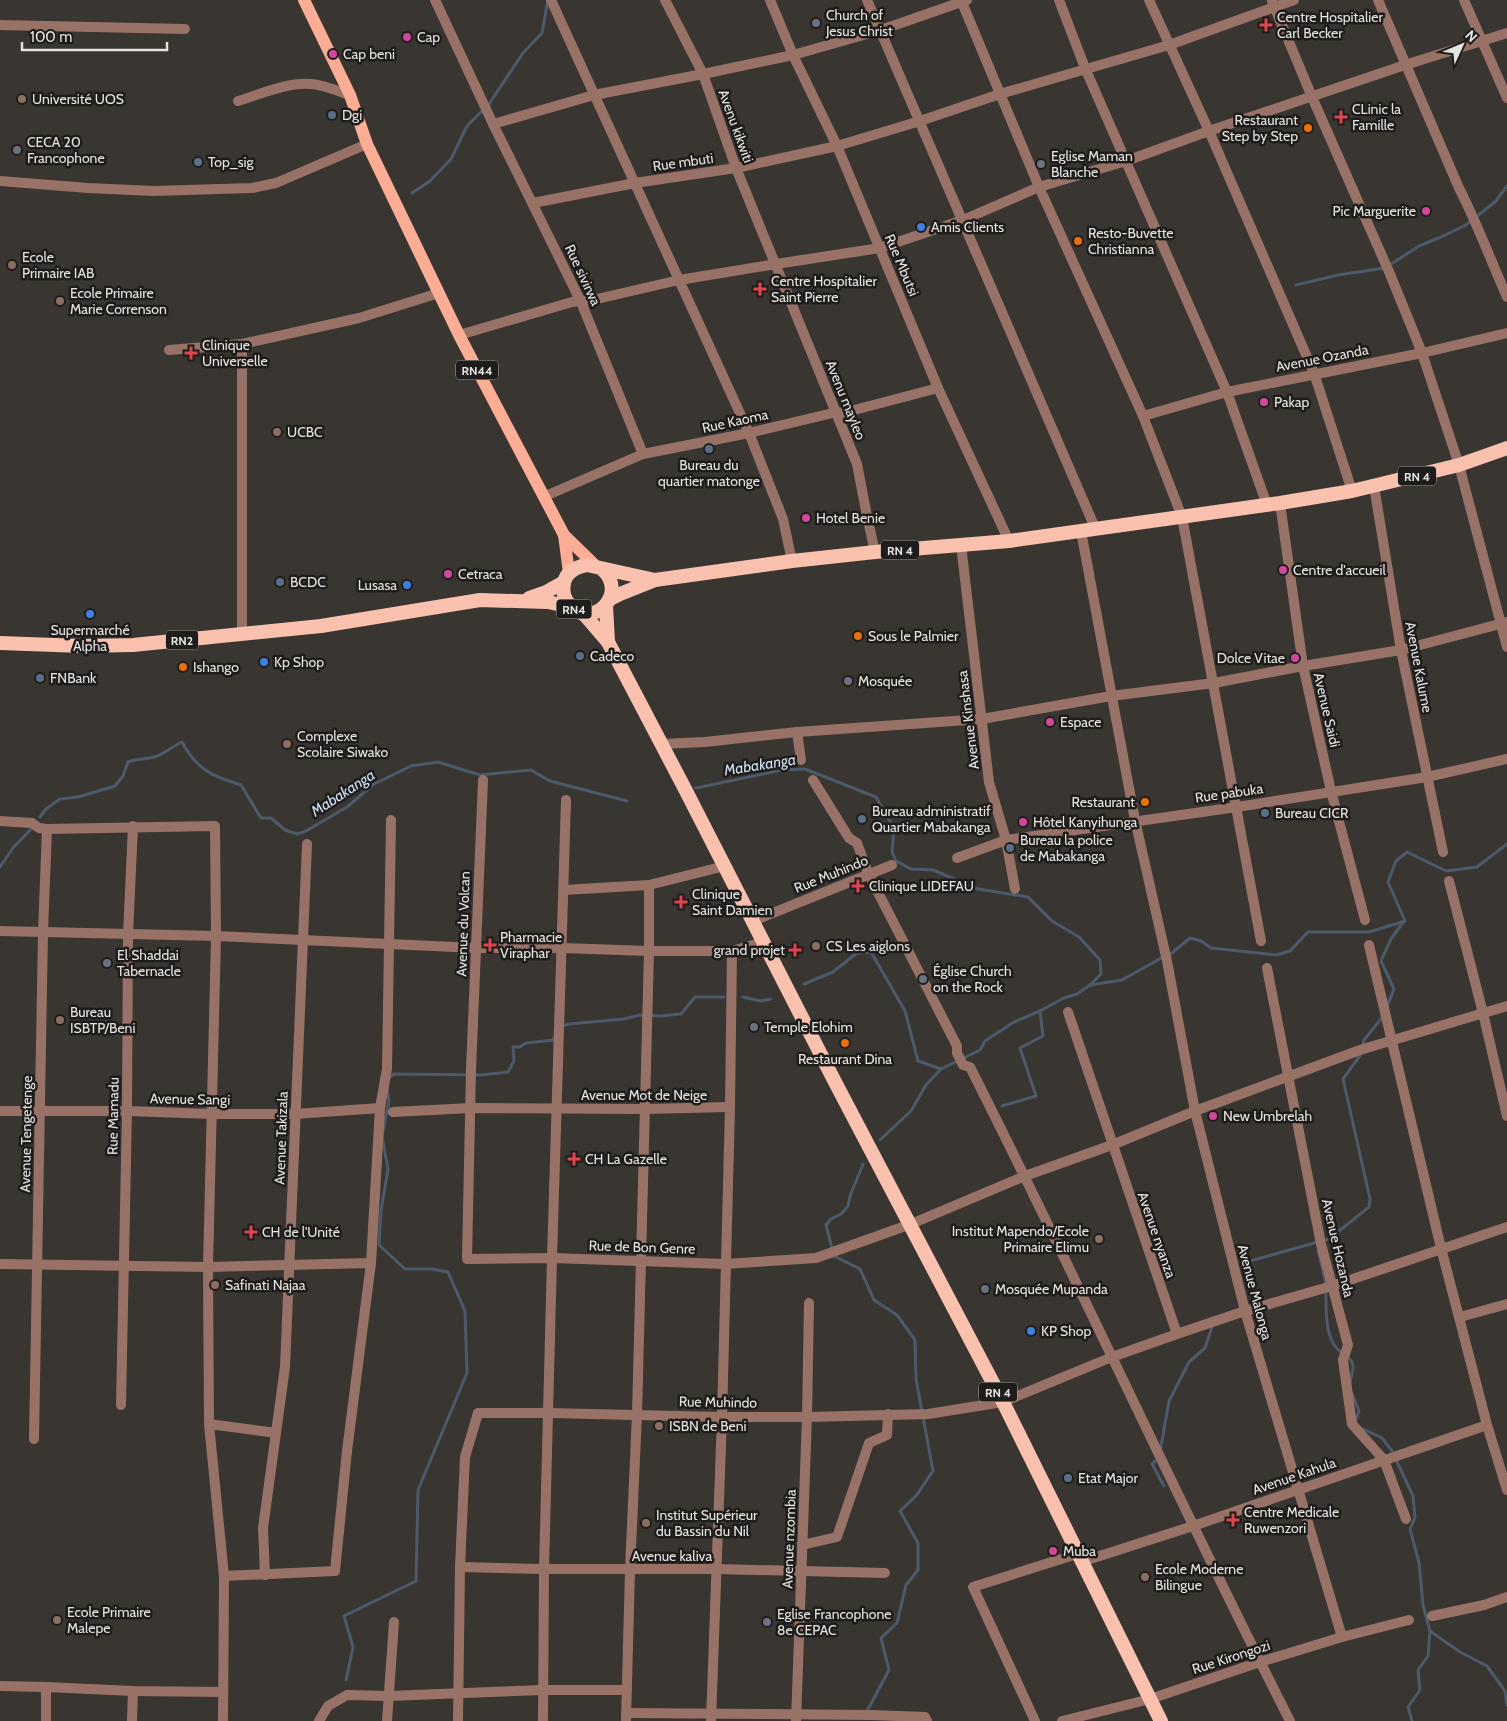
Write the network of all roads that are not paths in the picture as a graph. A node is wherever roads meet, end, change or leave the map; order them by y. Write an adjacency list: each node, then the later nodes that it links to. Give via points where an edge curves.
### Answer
1 (304, 0): 25 (main road, RN44)
2 (435, 0): 31 (street, Rue sivirwa)
3 (551, 0): 26 (street)
4 (665, 0): 23 (street, Avenu kikwiti)
5 (770, 0): 20 (street, Rue Mbutsi)
6 (867, 0): 16 (street)
7 (1059, 0): 22 (street, Avenue Saidi)
8 (1148, 0): 19 (street)
9 (1294, 0): 13 (street, Rue mbuti)
10 (1378, 0): 21 (street)
11 (1464, 0): 18 (street)
12 (964, 1): 16 (street); 24 (street)
13 (1273, 3): 19 (street, Rue mbuti); 27 (street)
14 (0, 25): 15 (street)
15 (185, 29)
16 (881, 30): 20 (street); 30 (street)
17 (1507, 33): 18 (street)
18 (1482, 41): 21 (street); 28 (street)
19 (1169, 45): 22 (street, Rue mbuti); 32 (street)
20 (793, 55): 23 (street); 34 (street, Rue Mbutsi)
21 (1405, 65): 27 (street); 46 (street, via 1475,218)
22 (1085, 68): 24 (street, Rue mbuti); 35 (street, Avenue Saidi)
23 (703, 74): 26 (street); 36 (street, Avenu kikwiti)
24 (1000, 94): 30 (street, Rue mbuti); 39 (street)
25 (350, 95): 29 (street, via 313,84 299,84); 33 (main road, RN44)
26 (594, 95): 31 (street); 38 (street)
27 (1312, 97): 32 (street); 52 (street)
28 (1507, 98)
29 (238, 101)
30 (920, 121): 34 (street, Rue mbuti); 41 (street)
31 (494, 124): 40 (street, Rue sivirwa)
32 (1209, 131): 35 (street); 53 (street)
33 (367, 144): 37 (street, via 276,184 252,188 154,191); 45 (main road, RN44)
34 (836, 146): 36 (street, Rue mbuti); 42 (street, Rue Mbutsi)
35 (1126, 161): 39 (street); 55 (street, Avenue Saidi)
36 (736, 168): 38 (street, Rue mbuti); 43 (street, Avenu kikwiti)
37 (0, 181)
38 (635, 183): 40 (street, Rue mbuti); 44 (street)
39 (1039, 187): 41 (street); 57 (street)
40 (533, 204): 47 (street, Rue sivirwa)
41 (963, 220): 42 (street); 67 (street)
42 (880, 248): 43 (street); 54 (street, Rue Mbutsi)
43 (776, 264): 44 (street); 56 (street, Avenu mayleo)
44 (679, 280): 47 (street); 58 (street)
45 (439, 293): 49 (main road, RN44); 50 (street, via 359,318)
46 (1507, 297)
47 (581, 302): 49 (street); 60 (street, Rue sivirwa)
48 (1507, 333): 52 (street, Avenue Ozanda)
49 (459, 335): 64 (main road, RN44)
50 (242, 344): 51 (street); 81 (street)
51 (169, 350)
52 (1422, 353): 53 (street, Avenue Ozanda); 61 (street)
53 (1314, 373): 55 (street, Avenue Ozanda); 63 (street)
54 (938, 388): 56 (street, Rue Kaoma); 70 (street, Rue Mbutsi)
55 (1227, 392): 57 (street, Avenue Ozanda); 65 (street, Avenue Saidi)
56 (837, 412): 58 (street, Rue Kaoma); 72 (street, Avenu mayleo, via 857,464)
57 (1144, 416): 66 (street)
58 (748, 433): 60 (street, Rue Kaoma); 73 (street, via 783,519)
59 (1507, 448): 61 (highway, RN 4)
60 (643, 454): 64 (street, Rue Kaoma)
61 (1459, 465): 62 (highway, RN 4); 80 (street)
62 (1374, 486): 63 (highway, RN 4); 85 (street, Avenue Kalume)
63 (1352, 491): 65 (highway, RN 4)
64 (543, 497): 69 (main road, RN44)
65 (1274, 504): 66 (highway, RN 4); 86 (street, Avenue Saidi)
66 (1182, 517): 67 (highway, RN 4); 87 (street)
67 (1096, 530): 68 (highway, RN 4)
68 (1082, 531): 70 (highway, RN 4); 88 (street, Avenue Malonga)
69 (564, 535): 74 (main road, RN44); 75 (main road, RN44)
70 (1009, 542): 71 (highway, RN 4)
71 (961, 546): 72 (highway, RN 4); 89 (street, Avenue Kinshasa)
72 (876, 552): 73 (highway, RN 4)
73 (792, 561): 76 (highway, RN 4)
74 (599, 568): 75 (highway, via 577,567); 76 (highway); 78 (highway, RN4, via 611,581)
75 (567, 578): 77 (highway, RN2, via 546,592); 79 (highway, RN4, via 563,591 566,600)
76 (655, 580): 78 (highway, RN 4)
77 (524, 600): 79 (highway, RN2); 81 (highway, RN2, via 480,600 362,620)
78 (608, 602): 79 (highway, RN4, via 591,614); 82 (highway, RN 4)
79 (577, 610): 82 (highway, RN4)
80 (1504, 624): 84 (street); 85 (street)
81 (242, 634): 83 (highway, RN2, via 133,645)
82 (608, 642): 91 (highway, RN 4)
83 (0, 643)
84 (1507, 647)
85 (1401, 650): 86 (street); 94 (street, Avenue Kalume)
86 (1303, 666): 87 (street); 97 (street, Avenue Saidi)
87 (1214, 683): 88 (street); 99 (street)
88 (1111, 696): 89 (street); 101 (street, Avenue Malonga)
89 (982, 719): 90 (street); 105 (street, Avenue Kinshasa, via 989,782)
90 (797, 732): 91 (street); 93 (street)
91 (660, 744): 110 (highway, RN 4)
92 (1507, 758): 94 (street, Rue pabuka)
93 (801, 760)
94 (1427, 777): 97 (street, Rue pabuka); 107 (street, Avenue Kalume)
95 (483, 780): 127 (street, Avenue du Volcan)
96 (813, 780): 111 (street, via 849,838 857,843)
97 (1331, 791): 99 (street, Rue pabuka); 116 (street, Avenue Saidi)
98 (566, 800): 115 (street)
99 (1237, 807): 101 (street, Rue pabuka); 123 (street)
100 (391, 820): 125 (street)
101 (1135, 820): 105 (street, Rue pabuka); 144 (street, Avenue Malonga)
102 (0, 821): 104 (street)
103 (133, 826): 104 (street); 120 (street, Rue Mamadu); 121 (street, via 215,826)
104 (40, 827): 119 (street, Avenue Tengetenge)
105 (1006, 840): 108 (street, Rue pabuka); 114 (street, Avenue Kinshasa)
106 (307, 844): 122 (street, Avenue Takizala)
107 (1443, 852)
108 (957, 858)
109 (892, 865): 111 (street, Rue Muhindo)
110 (725, 866): 113 (street); 117 (highway, RN 4)
111 (868, 873): 117 (street, Rue Muhindo); 151 (street, via 957,1046 957,1054 963,1065 970,1067)
112 (1449, 881): 134 (street)
113 (649, 885): 115 (street); 129 (street)
114 (1015, 888)
115 (564, 890): 128 (street)
116 (1365, 920)
117 (753, 921): 124 (highway, RN 4)
118 (0, 931): 119 (street)
119 (43, 932): 120 (street); 145 (street, Avenue Tengetenge)
120 (128, 934): 121 (street); 143 (street, Rue Mamadu)
121 (216, 936): 122 (street); 147 (street)
122 (302, 940): 125 (street); 148 (street, Avenue Takizala)
123 (1261, 941)
124 (763, 942): 130 (street); 152 (highway, RN 4)
125 (390, 944): 127 (street); 138 (street, via 387,1069)
126 (1369, 944): 135 (street)
127 (476, 948): 128 (street); 139 (street, Avenue du Volcan)
128 (562, 948): 129 (street); 140 (street)
129 (649, 951): 130 (street); 141 (street)
130 (732, 951): 137 (street)
131 (1267, 968): 136 (street, Avenue Hozanda)
132 (1507, 1006): 134 (street, Rue de Bon Genre)
133 (1068, 1012): 150 (street, Avenue nyanza)
134 (1483, 1013): 135 (street, Rue de Bon Genre); 149 (street)
135 (1392, 1040): 136 (street, Rue de Bon Genre); 154 (street)
136 (1287, 1077): 144 (street, Rue de Bon Genre); 164 (street, Avenue Hozanda)
137 (730, 1107): 141 (street, Avenue Mot de Neige); 161 (street)
138 (380, 1108): 148 (street, Avenue Sangi); 157 (street)
139 (471, 1108): 140 (street); 146 (street); 155 (street, Rue de Bon Genre, via 467,1260)
140 (558, 1109): 141 (street, Avenue Mot de Neige); 155 (street)
141 (644, 1109): 156 (street)
142 (0, 1111): 145 (street, Avenue Sangi)
143 (127, 1111): 145 (street, Avenue Sangi); 147 (street, Avenue Sangi); 162 (street, Rue Mamadu)
144 (1195, 1111): 150 (street, Rue de Bon Genre); 167 (street, Avenue Malonga)
145 (40, 1112): 159 (street, Avenue Tengetenge)
146 (393, 1112)
147 (212, 1114): 148 (street, Avenue Sangi); 163 (street)
148 (295, 1114): 160 (street, Avenue Takizala)
149 (1507, 1116)
150 (1112, 1145): 151 (street, Rue de Bon Genre); 169 (street, Avenue nyanza)
151 (1025, 1176): 152 (street, Rue de Bon Genre); 170 (street)
152 (911, 1224): 161 (street, Rue de Bon Genre, via 816,1258); 171 (highway, RN 4)
153 (1507, 1227): 154 (street, Rue Muhindo)
154 (1440, 1248): 164 (street, Rue Muhindo); 168 (street)
155 (552, 1258): 156 (street, Rue de Bon Genre); 173 (street)
156 (640, 1260): 161 (street, Rue de Bon Genre); 174 (street)
157 (371, 1263): 160 (street); 196 (street, via 335,1570)
158 (0, 1264): 159 (street)
159 (36, 1264): 162 (street); 181 (street, Avenue Tengetenge)
160 (290, 1264): 163 (street); 180 (street, Avenue Takizala, via 285,1367)
161 (725, 1264): 176 (street)
162 (124, 1266): 163 (street); 172 (street, Rue Mamadu)
163 (208, 1267): 178 (street)
164 (1327, 1287): 167 (street, Rue Muhindo); 182 (street, Avenue Hozanda, via 1348,1345 1343,1360 1352,1424)
165 (809, 1303): 177 (street, Avenue nzombia)
166 (1507, 1304): 168 (street)
167 (1244, 1311): 169 (street, Rue Muhindo); 184 (street, Avenue Malonga)
168 (1460, 1318): 179 (street)
169 (1177, 1334): 170 (street, Rue Muhindo)
170 (1112, 1357): 171 (street, Rue Muhindo); 187 (street)
171 (1003, 1402): 175 (street, Rue Muhindo, via 923,1414); 189 (highway, RN 4)
172 (121, 1405)
173 (549, 1413): 174 (street, Rue Muhindo); 190 (street, Rue Muhindo, via 478,1413 465,1458); 191 (street)
174 (637, 1414): 176 (street, Rue Muhindo); 193 (street)
175 (888, 1414): 177 (street, Rue Muhindo); 188 (street, via 887,1435 869,1443 837,1536)
176 (722, 1417): 177 (street, Rue Muhindo); 192 (street)
177 (807, 1417): 188 (street, Avenue nzombia)
178 (209, 1424): 180 (street); 197 (street)
179 (1487, 1425): 182 (street, Avenue Kahula); 183 (street)
180 (276, 1433): 196 (street, Avenue Takizala, via 263,1528)
181 (34, 1439)
182 (1391, 1457): 184 (street, Avenue Kahula); 186 (street, Avenue Hozanda)
183 (1504, 1475): 185 (street)
184 (1297, 1490): 187 (street, Avenue Kahula); 202 (street, Avenue Malonga)
185 (1507, 1490)
186 (1406, 1519)
187 (1193, 1526): 189 (street, Avenue Kahula); 203 (street)
188 (802, 1545): 194 (street, Avenue nzombia)
189 (1079, 1558): 212 (highway, RN 4); 224 (street, Avenue Kahula, via 973,1587)
190 (460, 1567): 191 (street, Avenue kaliva); 210 (street)
191 (544, 1569): 193 (street, Avenue kaliva); 206 (street)
192 (716, 1569): 193 (street, Avenue kaliva); 194 (street, Avenue kaliva); 214 (street)
193 (630, 1570): 207 (street)
194 (801, 1571): 195 (street, Avenue kaliva); 215 (street, Avenue nzombia)
195 (885, 1573)
196 (265, 1575): 197 (street)
197 (224, 1576): 209 (street)
198 (1507, 1596): 199 (street, via 1484,1605)
199 (1432, 1616)
200 (1409, 1620): 202 (street, Rue Kirongozi)
201 (394, 1622): 211 (street)
202 (1342, 1637): 203 (street, Rue Kirongozi)
203 (1260, 1662): 212 (street, Rue Kirongozi); 227 (street)
204 (0, 1686): 205 (street)
205 (46, 1686): 208 (street); 217 (street)
206 (543, 1690): 207 (street); 210 (street); 223 (street)
207 (627, 1690): 213 (street)
208 (133, 1691): 209 (street); 218 (street)
209 (223, 1692): 219 (street)
210 (459, 1693): 211 (street); 222 (street)
211 (389, 1696): 220 (street, via 346,1695 328,1706); 221 (street)
212 (1150, 1699): 225 (street, Rue Kirongozi); 226 (highway, RN 4)
213 (626, 1717): 214 (street)
214 (711, 1718): 215 (street)
215 (796, 1718): 216 (street, via 872,1715)
216 (926, 1719)
217 (46, 1721)
218 (132, 1721)
219 (222, 1721)
220 (319, 1721)
221 (387, 1721)
222 (458, 1721)
223 (543, 1721)
224 (1035, 1721)
225 (1062, 1721)
226 (1162, 1721)
227 (1290, 1721)

